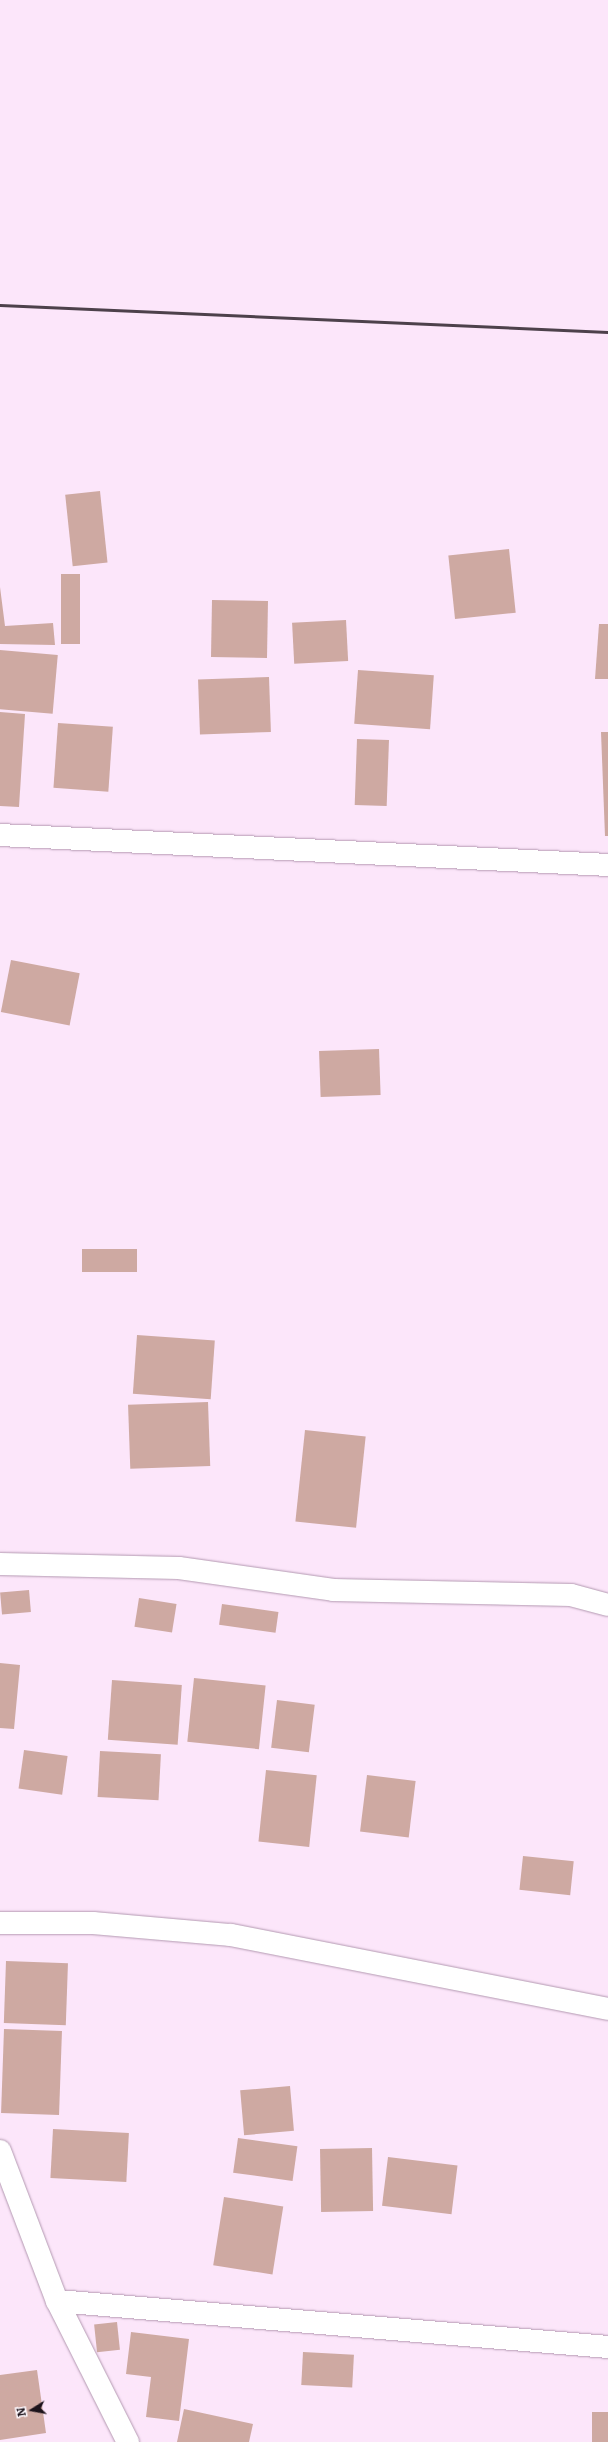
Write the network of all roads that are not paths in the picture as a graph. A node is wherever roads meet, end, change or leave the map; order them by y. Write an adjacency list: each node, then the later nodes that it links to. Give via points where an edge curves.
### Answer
1 (0, 834): 2 (street)
2 (608, 865)
3 (0, 1564): 4 (street, via 179,1568 333,1590 571,1595)
4 (608, 1605)
5 (0, 1923): 6 (street, via 93,1923 231,1935)
6 (608, 2009)
7 (0, 2151): 8 (street)
8 (57, 2301): 9 (street); 10 (street)
9 (608, 2347)
10 (128, 2442)

